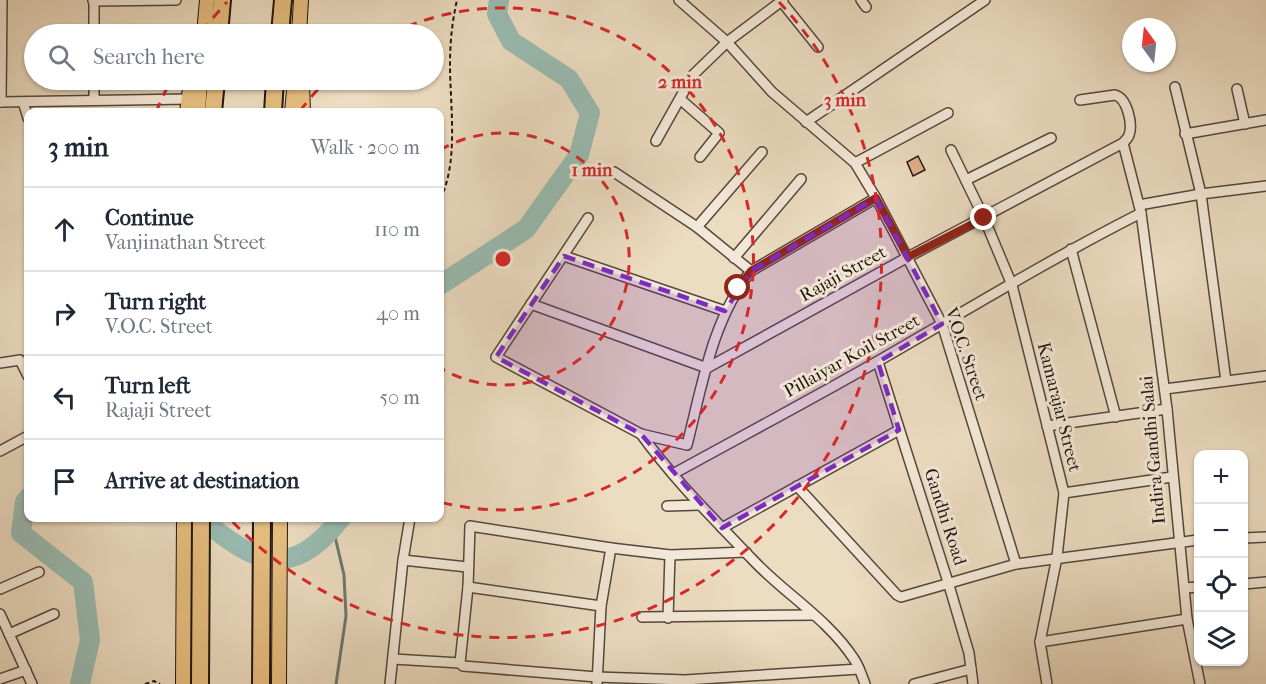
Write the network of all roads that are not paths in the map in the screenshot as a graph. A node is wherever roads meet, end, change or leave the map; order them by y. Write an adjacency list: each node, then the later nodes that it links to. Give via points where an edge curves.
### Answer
1 (2, 0): 30 (street)
2 (176, 0): 9 (street)
3 (207, 0): 12 (main road)
4 (222, 0): 13 (highway)
5 (283, 0): 14 (highway)
6 (302, 0): 15 (main road)
7 (679, 0): 16 (street, V.O.C. Street)
8 (985, 0): 41 (street)
9 (93, 1): 11 (street)
10 (782, 1): 16 (street); 17 (street)
11 (94, 24)
12 (205, 24)
13 (220, 24)
14 (281, 24)
15 (300, 24)
16 (727, 42): 27 (street, via 693,75); 41 (street, V.O.C. Street, via 772,92)
17 (818, 47)
18 (1175, 87): 43 (street)
19 (1237, 89): 42 (street)
20 (94, 90): 28 (street)
21 (190, 90): 32 (main road)
22 (199, 90): 34 (main road)
23 (215, 90): 35 (highway)
24 (274, 90): 36 (highway)
25 (294, 90): 37 (main road)
26 (302, 90): 38 (main road)
27 (680, 99): 45 (street); 49 (street, via 719,133)
28 (94, 100): 31 (street); 32 (street)
29 (1080, 100): 46 (street, via 1115,95 1124,100 1130,127)
30 (1, 102): 31 (street)
31 (23, 102): 33 (street)
32 (188, 106)
33 (25, 108)
34 (198, 108)
35 (213, 108)
36 (273, 108)
37 (292, 108)
38 (303, 108)
39 (948, 113): 50 (street)
40 (1266, 120): 42 (street)
41 (806, 122): 50 (street, V.O.C. Street)
42 (1245, 124): 43 (street)
43 (1185, 134): 55 (street)
44 (1051, 138): 53 (street)
45 (656, 141)
46 (1123, 143): 57 (street, Indira Gandhi Salai); 59 (street, Rajaji Street)
47 (951, 150): 53 (street, Kamarajar Street)
48 (762, 152): 60 (street)
49 (700, 157)
50 (855, 164): 56 (street, V.O.C. Street)
51 (614, 172): 60 (street)
52 (801, 179): 64 (street)
53 (966, 180): 59 (street, Kamarajar Street)
54 (1266, 186): 55 (street, Pillaiyar Koil Street)
55 (1201, 194): 57 (street, Pillaiyar Koil Street); 75 (street)
56 (876, 198): 63 (street, V.O.C. Street); 65 (street)
57 (1140, 209): 61 (street, Pillaiyar Koil Street); 76 (street, Indira Gandhi Salai)
58 (588, 218): 62 (street)
59 (984, 218): 63 (street, Rajaji Street); 66 (street, Kamarajar Street)
60 (697, 227): 64 (street)
61 (1071, 249): 66 (street, Pillaiyar Koil Street); 78 (street)
62 (564, 256): 67 (street); 68 (street)
63 (908, 257): 69 (street, V.O.C. Street); 73 (street, Rajaji Street)
64 (734, 258): 65 (street)
65 (751, 271): 68 (street)
66 (1012, 285): 69 (street, Pillaiyar Koil Street); 79 (street, Kamarajar Street)
67 (531, 304): 73 (street); 81 (street, via 496,357)
68 (725, 311): 73 (street)
69 (942, 324): 70 (street, Pillaiyar Koil Street); 105 (street, V.O.C. Street)
70 (878, 362): 80 (street, Gandhi Road); 84 (street, Pillaiyar Koil Street)
71 (0, 363): 72 (street, via 20,360)
72 (24, 368)
73 (707, 368): 81 (street, via 687,445)
74 (1266, 376): 75 (street)
75 (1226, 381): 76 (street)
76 (1165, 389): 77 (street, Indira Gandhi Salai)
77 (1167, 409): 78 (street); 85 (street, Indira Gandhi Salai)
78 (1116, 417): 79 (street)
79 (1047, 426): 87 (street, Kamarajar Street)
80 (899, 430): 86 (street); 108 (street, Gandhi Road)
81 (641, 434): 84 (street)
82 (24, 438): 83 (street)
83 (0, 450)
84 (673, 474): 88 (street)
85 (1172, 477): 87 (street); 99 (street, Indira Gandhi Salai)
86 (797, 486): 95 (street); 108 (street, via 897,595 908,596)
87 (1064, 494): 103 (street, Kamarajar Street)
88 (699, 505): 89 (street); 95 (street)
89 (667, 506)
90 (184, 522): 133 (main road)
91 (201, 522): 134 (highway)
92 (262, 522): 135 (highway)
93 (280, 522): 136 (main road)
94 (409, 522): 104 (street)
95 (722, 528): 101 (street)
96 (1266, 537): 97 (street)
97 (1248, 538)
98 (1194, 540): 99 (street)
99 (1178, 542): 103 (street); 113 (street, Indira Gandhi Salai)
100 (611, 548): 102 (street); 106 (street, via 470,526); 115 (street)
101 (746, 552): 102 (street); 118 (street)
102 (670, 555): 120 (street)
103 (1057, 557): 105 (street); 123 (street, Kamarajar Street)
104 (403, 560): 106 (street); 124 (street)
105 (1016, 564): 108 (street)
106 (467, 567): 111 (street)
107 (39, 572): 114 (street)
108 (948, 582): 127 (street, Gandhi Road)
109 (1266, 582): 110 (street)
110 (1248, 584)
111 (468, 587): 115 (street); 125 (street)
112 (1194, 587): 113 (street)
113 (1185, 588): 121 (street, Indira Gandhi Salai)
114 (0, 589)
115 (601, 606): 130 (street)
116 (0, 614): 122 (street)
117 (54, 614): 122 (street)
118 (813, 615): 120 (street); 126 (street)
119 (642, 617): 120 (street)
120 (668, 618)
121 (1186, 619): 123 (street); 142 (street, Indira Gandhi Salai)
122 (9, 634): 128 (street)
123 (1040, 642): 141 (street, Kamarajar Street)
124 (393, 659): 125 (street); 137 (street)
125 (460, 663): 130 (street)
126 (859, 669): 131 (street); 138 (street)
127 (971, 669): 139 (street); 140 (street, Gandhi Road)
128 (26, 670): 129 (street); 132 (street)
129 (0, 680)
130 (597, 680): 131 (street)
131 (685, 682)
132 (32, 684)
133 (183, 684)
134 (200, 684)
135 (261, 684)
136 (279, 684)
137 (390, 684)
138 (865, 684)
139 (914, 684)
140 (973, 684)
141 (1047, 684)
142 (1200, 684)

